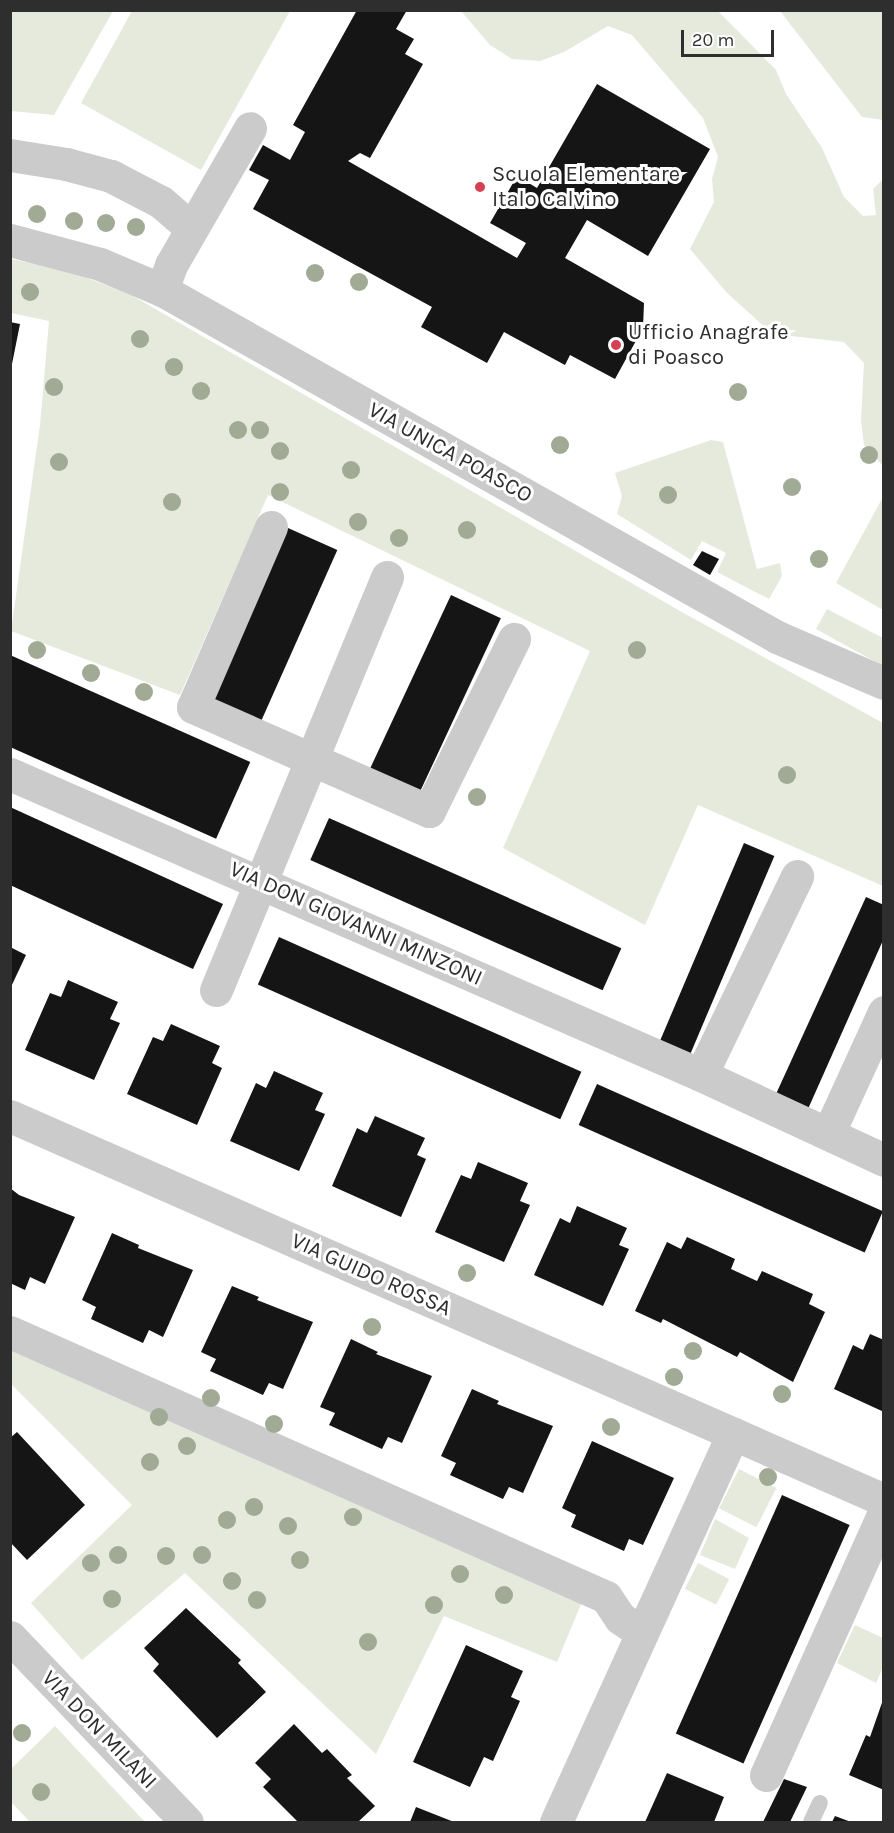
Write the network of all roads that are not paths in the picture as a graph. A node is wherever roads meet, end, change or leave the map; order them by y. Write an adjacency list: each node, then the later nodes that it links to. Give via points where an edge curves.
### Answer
1 (250, 128): 3 (street)
2 (10, 155): 3 (street, via 111,176 161,202)
3 (191, 228): 5 (street)
4 (10, 240): 5 (street, VIA UNICA POASCO, via 100,264)
5 (162, 290): 9 (street, VIA UNICA POASCO, via 777,638)
6 (271, 527): 10 (street, via 193,707)
7 (387, 577): 10 (street)
8 (514, 639): 10 (street, via 429,811)
9 (884, 683)
10 (310, 760): 13 (street)
11 (10, 774): 13 (street, VIA DON GIOVANNI MINZONI)
12 (797, 876): 16 (street)
13 (259, 881): 14 (street); 16 (street, VIA DON GIOVANNI MINZONI)
14 (216, 990)
15 (884, 1012): 18 (street)
16 (701, 1075): 18 (street, VIA DON GIOVANNI MINZONI)
17 (10, 1116): 21 (street, VIA GUIDO ROSSA)
18 (829, 1132): 19 (street, VIA DON GIOVANNI MINZONI)
19 (884, 1160)
20 (10, 1332): 24 (street, via 606,1597 620,1618)
21 (733, 1433): 22 (street, VIA GUIDO ROSSA); 24 (street)
22 (884, 1500)
23 (884, 1512): 26 (street)
24 (641, 1632): 29 (street)
25 (10, 1637): 28 (street, VIA DON MILANI)
26 (766, 1775)
27 (820, 1803): 30 (lane)
28 (188, 1822)
29 (556, 1822)
30 (812, 1822)

